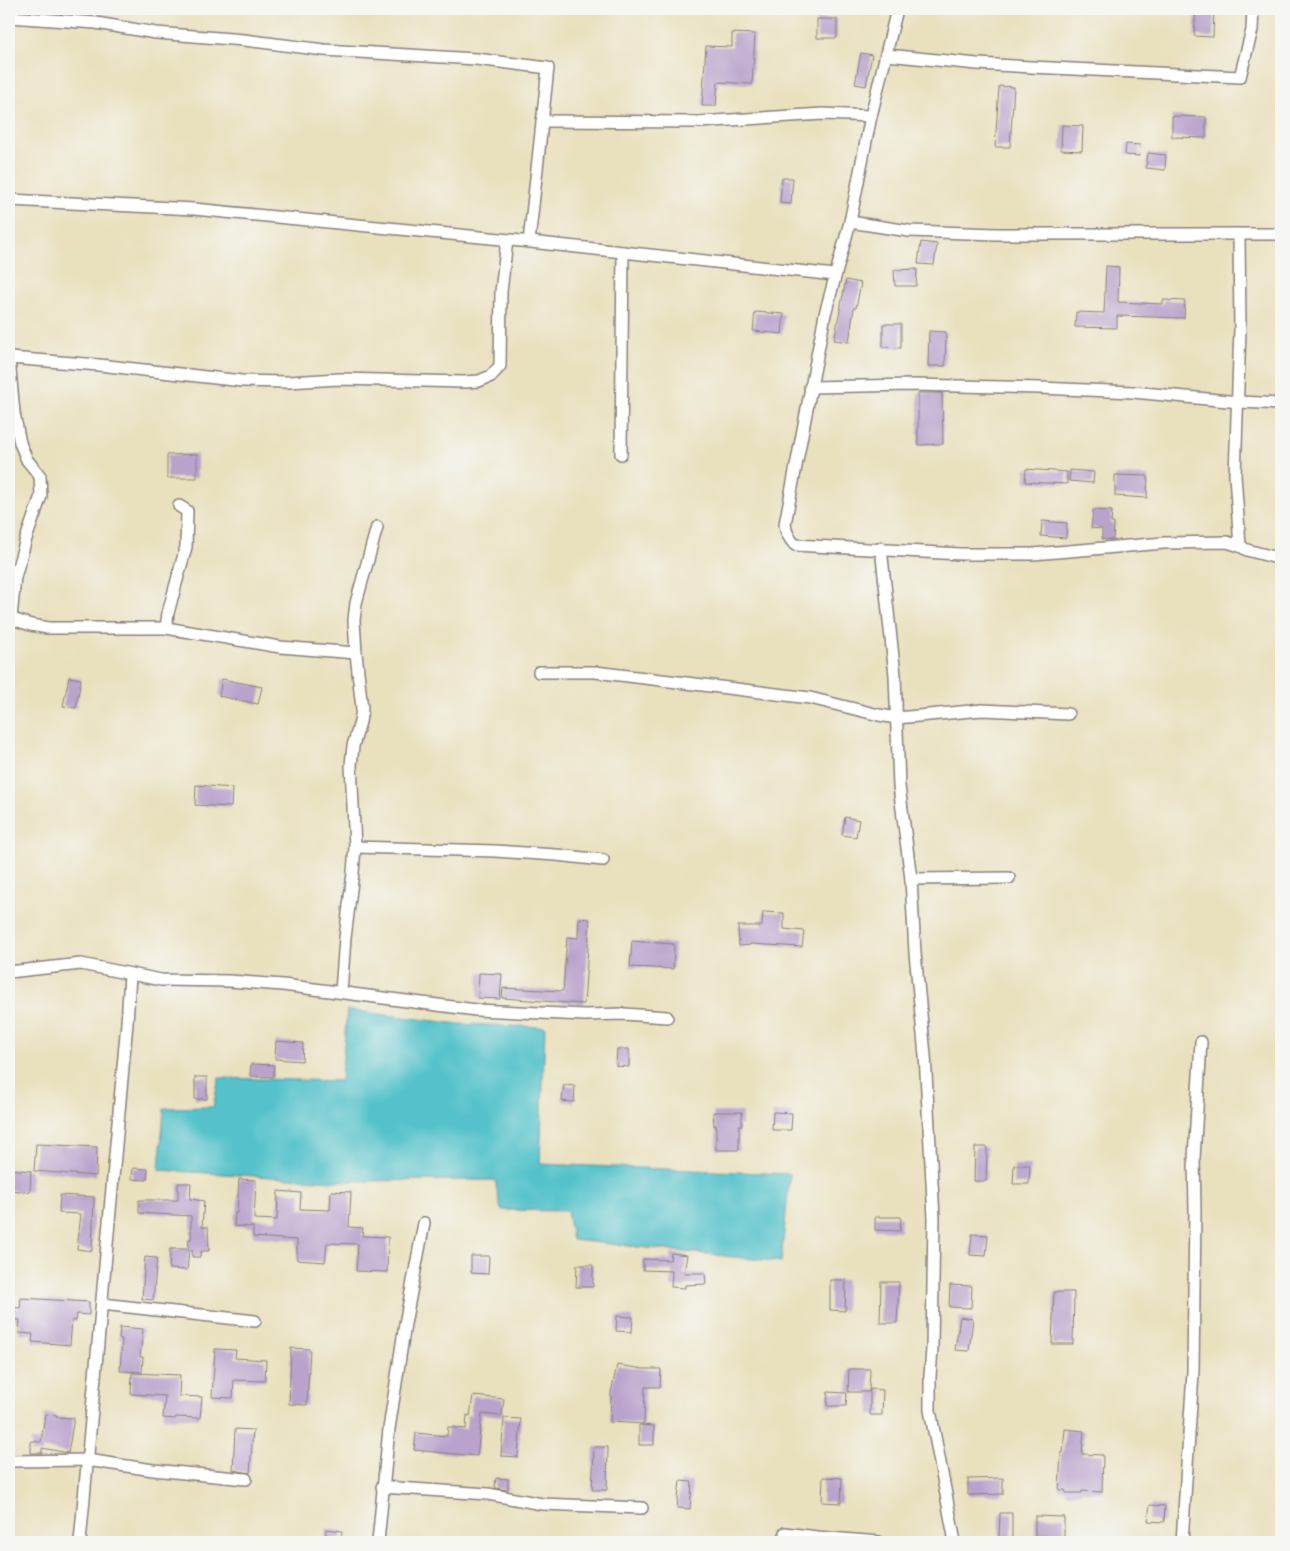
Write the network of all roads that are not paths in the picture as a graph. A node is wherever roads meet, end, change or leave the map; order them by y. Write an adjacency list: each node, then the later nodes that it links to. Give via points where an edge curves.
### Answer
1 (897, 9): 4 (street)
2 (1253, 9): 4 (street, via 1252,30 1240,76 1031,67)
3 (9, 17): 6 (street, via 96,23 156,33 324,50 476,58 548,68)
4 (887, 55): 5 (street)
5 (871, 116): 6 (street, via 823,114 699,122); 8 (street)
6 (542, 121): 12 (street)
7 (9, 200): 11 (street, via 194,209)
8 (850, 222): 10 (street, via 909,231 951,233); 14 (street)
9 (1281, 234): 10 (street)
10 (1239, 235): 17 (street)
11 (508, 240): 12 (street); 15 (street, via 501,292 500,366 491,376 480,381 242,381)
12 (529, 242): 13 (street)
13 (623, 252): 14 (street); 19 (street)
14 (835, 275): 16 (street)
15 (9, 358): 25 (street, via 20,443 27,460 40,476 41,496 15,577)
16 (810, 387): 17 (street, via 1040,388 1133,392); 23 (street, via 786,532 795,545)
17 (1239, 402): 18 (street); 22 (street, via 1235,475)
18 (1281, 404)
19 (621, 454)
20 (179, 506): 26 (street, via 187,511 186,547)
21 (377, 527): 27 (street, via 356,603)
22 (1240, 546): 23 (street, via 1227,542 1189,542 1033,554 960,554); 24 (street)
23 (881, 548): 30 (street)
24 (1281, 559)
25 (10, 618): 26 (street, via 48,628)
26 (166, 628): 27 (street, via 280,647)
27 (356, 653): 31 (street, via 362,709 351,765)
28 (539, 672): 30 (street, via 595,672 800,697)
29 (1068, 714): 30 (street, via 982,710)
30 (898, 718): 34 (street, via 898,786)
31 (354, 847): 32 (street, via 495,851); 37 (street)
32 (603, 860)
33 (1009, 878): 34 (street)
34 (911, 880): 52 (street, via 934,1218 930,1410)
35 (9, 972): 36 (street, via 81,964)
36 (130, 975): 37 (street); 41 (street)
37 (341, 992): 38 (street, via 476,1010)
38 (667, 1017)
39 (1201, 1042): 53 (street, via 1194,1158 1193,1373)
40 (424, 1223): 46 (street, via 405,1324)
41 (102, 1304): 42 (street); 43 (street)
42 (255, 1320)
43 (87, 1460): 44 (street); 45 (street); 49 (street)
44 (9, 1461)
45 (246, 1479)
46 (382, 1487): 47 (street, via 488,1494 542,1504); 50 (street)
47 (642, 1508)
48 (785, 1532): 51 (street, via 817,1538)
49 (80, 1542)
50 (378, 1542)
51 (879, 1542)
52 (955, 1542)
53 (1182, 1542)

